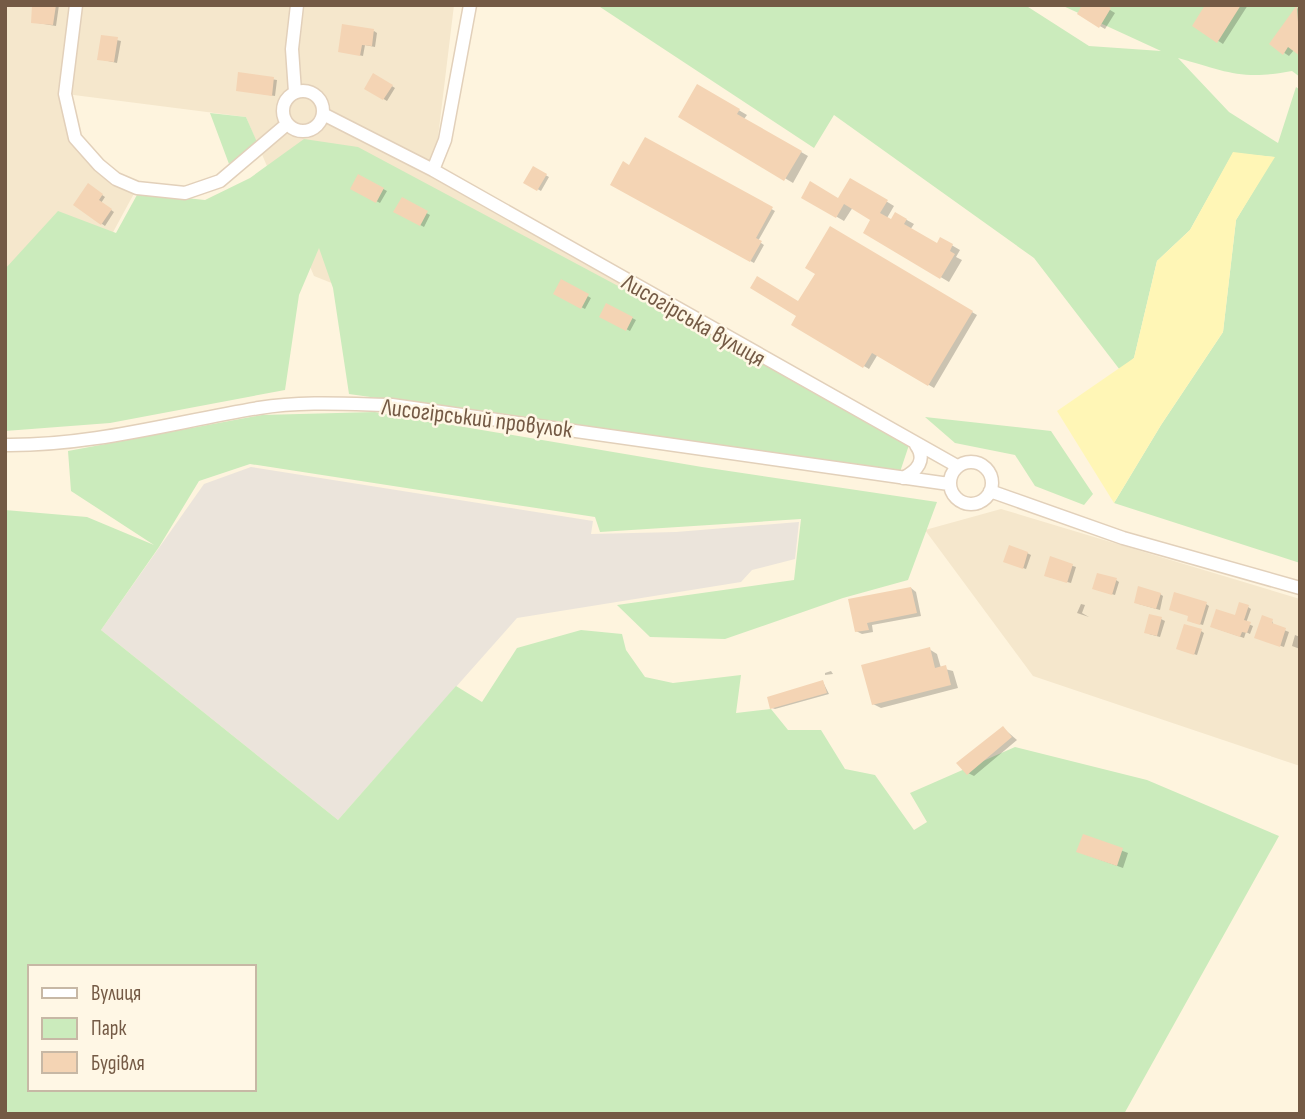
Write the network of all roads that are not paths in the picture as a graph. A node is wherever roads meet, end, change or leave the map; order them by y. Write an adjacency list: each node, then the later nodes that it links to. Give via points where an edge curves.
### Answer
1 (76, 5): 6 (street, via 65,94 75,138 116,179 137,188 185,193 220,181)
2 (297, 5): 4 (street, via 292,48)
3 (470, 5): 7 (street, via 450,119)
4 (295, 92): 5 (street, via 317,97); 6 (street, via 283,106)
5 (323, 114): 6 (street, via 319,123 306,131); 7 (street, Лисогірська вулиця)
6 (286, 124)
7 (433, 170): 9 (street, Лисогірська вулиця)
8 (5, 445): 11 (street, Лисогірський провулок, via 100,439 261,408 392,405)
9 (916, 445): 10 (street, Лисогірська вулиця); 11 (street, via 921,463)
10 (957, 466): 12 (street); 13 (street, via 977,462 986,468)
11 (902, 478): 12 (street, Лисогірський провулок)
12 (949, 484): 13 (street, via 959,501 969,504 979,502)
13 (990, 491): 14 (street, via 1123,538)
14 (1300, 589)

